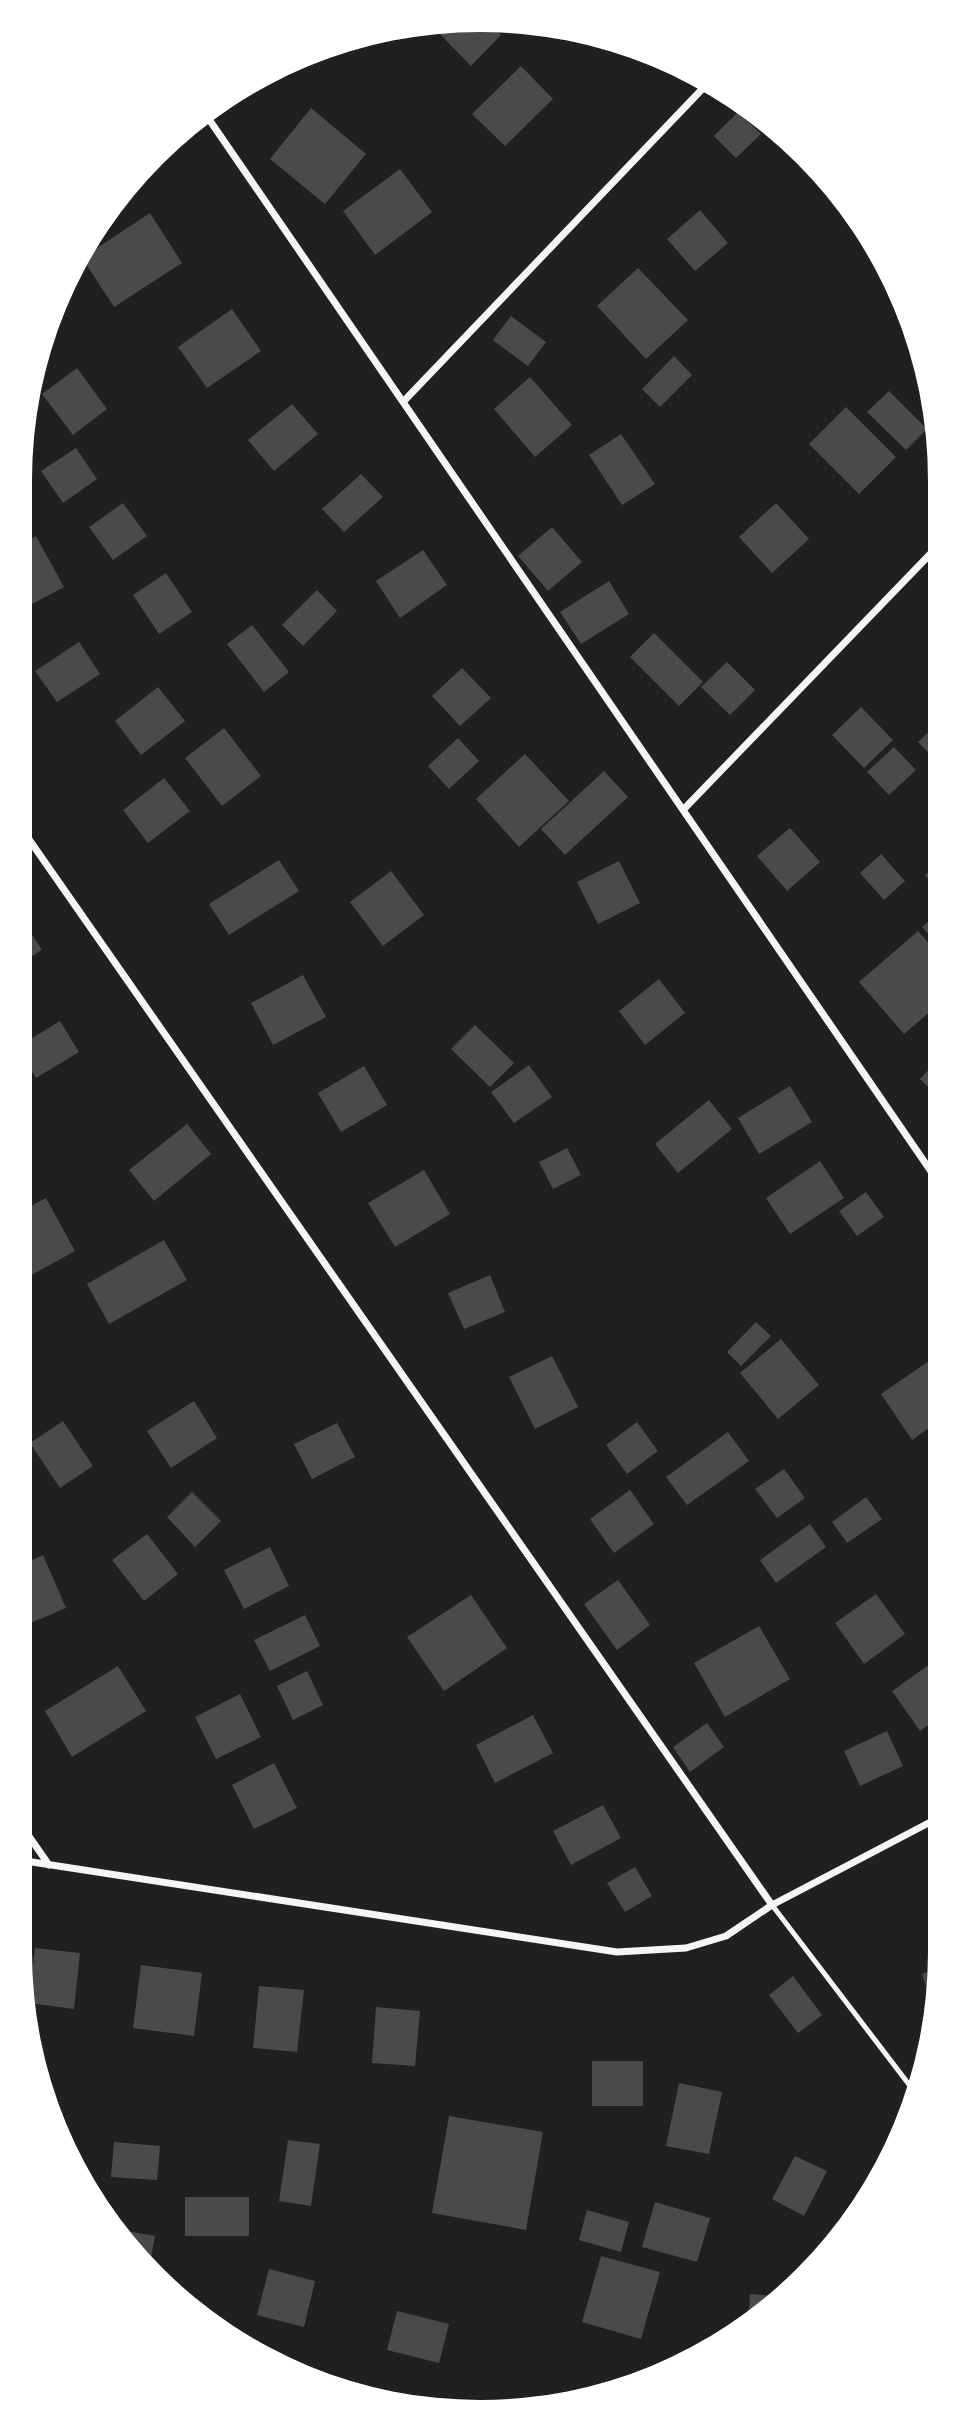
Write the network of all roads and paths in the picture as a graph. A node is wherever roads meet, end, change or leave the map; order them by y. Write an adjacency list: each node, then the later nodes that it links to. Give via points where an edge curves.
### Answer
1 (701, 90): 3 (street)
2 (211, 122): 3 (street)
3 (403, 402): 5 (street)
4 (928, 556): 5 (street)
5 (683, 810): 7 (street)
6 (32, 844): 12 (street)
7 (928, 1166)
8 (928, 1822): 12 (street)
9 (32, 1841): 11 (street)
10 (32, 1862): 11 (street)
11 (49, 1865): 12 (street, via 617,1952 686,1948 726,1936)
12 (772, 1905): 13 (lane)
13 (908, 2084)

